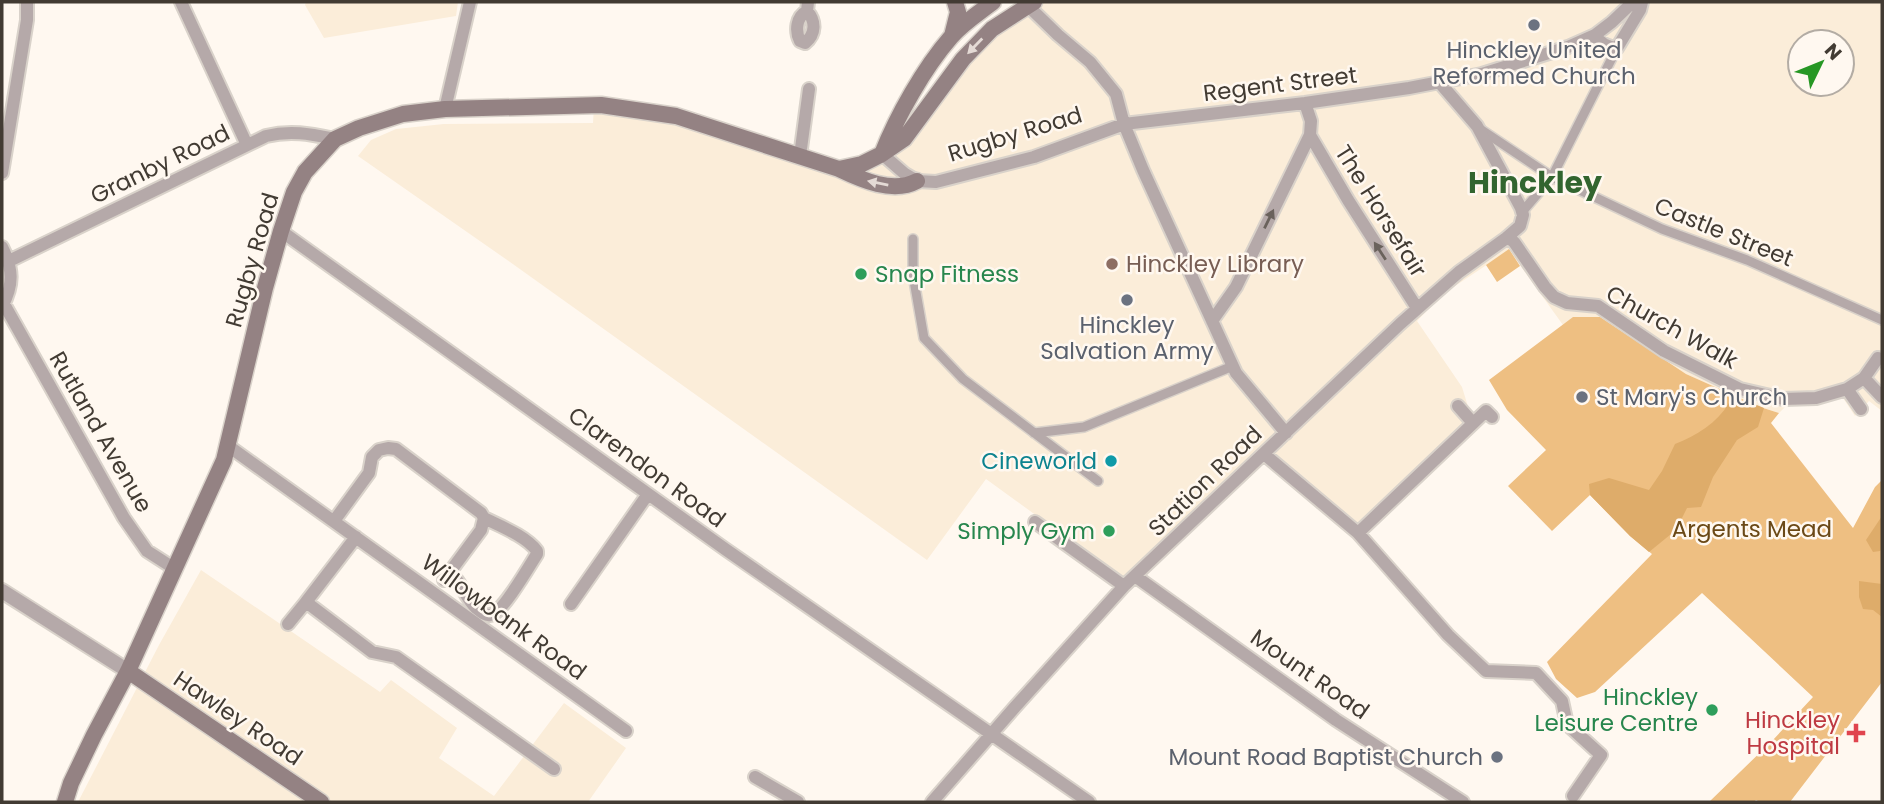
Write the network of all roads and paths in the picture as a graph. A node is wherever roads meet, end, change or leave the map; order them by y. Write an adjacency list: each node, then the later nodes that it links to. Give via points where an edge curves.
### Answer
1 (27, 2): 24 (street)
2 (181, 2): 20 (street)
3 (470, 2): 15 (street)
4 (955, 2): 10 (main road, via 958,12)
5 (993, 2): 10 (main road)
6 (1633, 2): 9 (street, Regent Street)
7 (1642, 2): 11 (street)
8 (1029, 3): 16 (street, via 1116,94); 21 (main road, one-way to 21, via 992,29 963,59 904,139)
9 (1595, 35): 11 (street, via 1607,47); 12 (street, Regent Street, via 1510,67)
10 (952, 36): 21 (main road, via 896,121)
11 (1617, 48): 25 (street)
12 (1440, 83): 14 (street, Regent Street); 17 (street)
13 (809, 89): 22 (street)
14 (1305, 103): 16 (street, Regent Street); 18 (street)
15 (444, 109): 19 (main road, Rugby Road, via 403,114); 22 (main road, Rugby Road, via 601,105 676,116)
16 (1124, 124): 26 (street, Rugby Road, via 1034,157 936,181); 36 (street)
17 (1477, 127): 25 (street, Castle Street); 27 (street)
18 (1310, 135): 34 (street, The Horsefair, one-way to 18); 36 (street, one-way to 18, via 1236,287)
19 (335, 139): 20 (street, Granby Road, via 283,132); 28 (main road, Rugby Road, via 305,172)
20 (247, 145): 32 (street, Granby Road)
21 (882, 154): 23 (main road); 26 (street)
22 (800, 156): 23 (main road, Rugby Road)
23 (839, 169): 26 (main road, Rugby Road, one-way to 23, via 899,186 873,183)
24 (2, 173)
25 (1552, 177): 27 (street); 35 (street, Castle Street, via 1662,229 1747,260)
26 (917, 181)
27 (1522, 212): 30 (street, Station Road, via 1520,226)
28 (281, 231): 48 (main road, Rugby Road); 51 (street, Clarendon Road)
29 (913, 239): 46 (street, via 913,275 924,338 962,379)
30 (1505, 239): 34 (street, Station Road); 40 (street, Church Walk, via 1512,240 1555,297 1598,306 1664,351 1740,389 1783,399 1816,398)
31 (2, 247): 32 (street)
32 (9, 261): 33 (street, via 10,289)
33 (3, 305): 57 (street, Rutland Avenue, via 124,518 146,551)
34 (1417, 308): 47 (street, Station Road)
35 (1882, 320)
36 (1212, 321): 38 (street)
37 (1880, 353): 39 (street, Church Walk)
38 (1233, 366): 46 (street, via 1084,427); 47 (street)
39 (1864, 378): 40 (street, Church Walk); 41 (street)
40 (1847, 389): 43 (street)
41 (1882, 397)
42 (1458, 406): 45 (street)
43 (1861, 409)
44 (1492, 417): 45 (street, via 1486,411)
45 (1473, 423): 55 (street)
46 (1034, 433): 50 (street)
47 (1286, 433): 49 (street, Station Road)
48 (228, 445): 53 (street, Willowbank Road); 57 (main road, Rugby Road)
49 (1264, 454): 55 (street); 58 (street, Station Road)
50 (1098, 481)
51 (648, 494): 62 (street); 66 (street, Clarendon Road)
52 (484, 518): 52 (street, via 481,530 447,576 456,577 475,607 491,615 537,551); 53 (street, via 416,463 388,448 372,457 369,473)
53 (334, 521): 56 (street, Willowbank Road)
54 (1035, 522): 59 (street)
55 (1358, 533): 69 (street, via 1486,671 1536,673 1562,701 1567,724 1601,755)
56 (356, 537): 61 (street); 65 (street, Willowbank Road)
57 (175, 569): 64 (main road, Rugby Road)
58 (1135, 576): 59 (street, Station Road); 75 (street, Mount Road, via 1336,720)
59 (1124, 586): 66 (street, Station Road)
60 (2, 591): 64 (street)
61 (306, 602): 63 (street); 67 (street, via 372,652 396,657)
62 (571, 604)
63 (288, 624)
64 (128, 671): 70 (main road, Rugby Road); 71 (main road, Hawley Road)
65 (626, 731)
66 (991, 734): 73 (street, Station Road); 74 (street, Clarendon Road)
67 (554, 769)
68 (755, 777): 72 (street)
69 (1573, 796)
70 (65, 802)
71 (321, 802)
72 (798, 802)
73 (932, 802)
74 (1089, 802)
75 (1463, 802)

